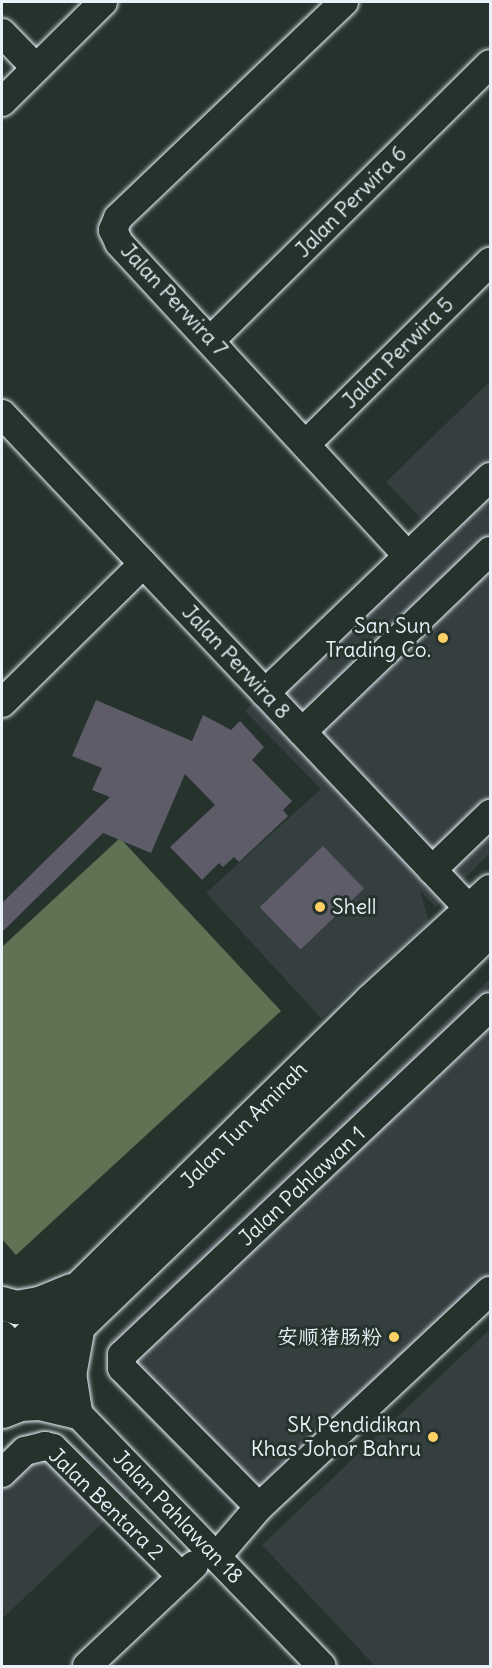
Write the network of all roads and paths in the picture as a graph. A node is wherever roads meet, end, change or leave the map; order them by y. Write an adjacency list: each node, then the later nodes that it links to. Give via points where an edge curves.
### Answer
1 (103, 2): 5 (street)
2 (344, 2): 8 (street, Jalan Perwira 7, via 118,218 113,230 119,243)
3 (2, 33): 5 (street)
4 (490, 64): 8 (street, Jalan Perwira 6)
5 (35, 67): 6 (street)
6 (2, 102)
7 (490, 262): 10 (street, Jalan Perwira 5)
8 (211, 340): 10 (street, Jalan Perwira 7)
9 (2, 414): 14 (street, Jalan Perwira 8)
10 (306, 444): 13 (street, Jalan Perwira 7)
11 (490, 477): 13 (street)
12 (490, 551): 17 (street)
13 (408, 556): 15 (street)
14 (144, 564): 15 (street, Jalan Perwira 8); 16 (street)
15 (266, 693): 17 (street, Jalan Perwira 8)
16 (2, 703)
17 (302, 732): 19 (street, Jalan Perwira 8)
18 (490, 814): 19 (street)
19 (432, 870): 20 (street, Jalan Perwira 8)
20 (484, 910): 22 (main road, Jalan Tun Aminah, via 370,1001); 25 (main road, Jalan Tun Aminah)
21 (490, 1007): 31 (street, Jalan Pahlawan 1, via 122,1355 122,1368)
22 (84, 1283): 24 (main road, via 39,1303); 26 (main road, Jalan Tun Aminah)
23 (490, 1292): 31 (street, Jalan Bentara 2)
24 (2, 1304)
25 (78, 1325): 26 (main road, Jalan Tun Aminah); 29 (main road, via 69,1375)
26 (13, 1354): 27 (main road, Jalan Tun Aminah); 29 (street, Jalan Pahlawan 18)
27 (2, 1399)
28 (2, 1411): 29 (main road, via 20,1404 39,1403)
29 (75, 1411): 32 (street, Jalan Pahlawan 18)
30 (2, 1473): 33 (street, Jalan Bentara 2, via 35,1446 53,1448)
31 (259, 1507): 32 (street, Jalan Bentara 2)
32 (213, 1552): 33 (street, Jalan Bentara 2); 35 (street, Jalan Pahlawan 18)
33 (182, 1577): 34 (street, Jalan Bentara 2)
34 (87, 1666)
35 (322, 1666)

